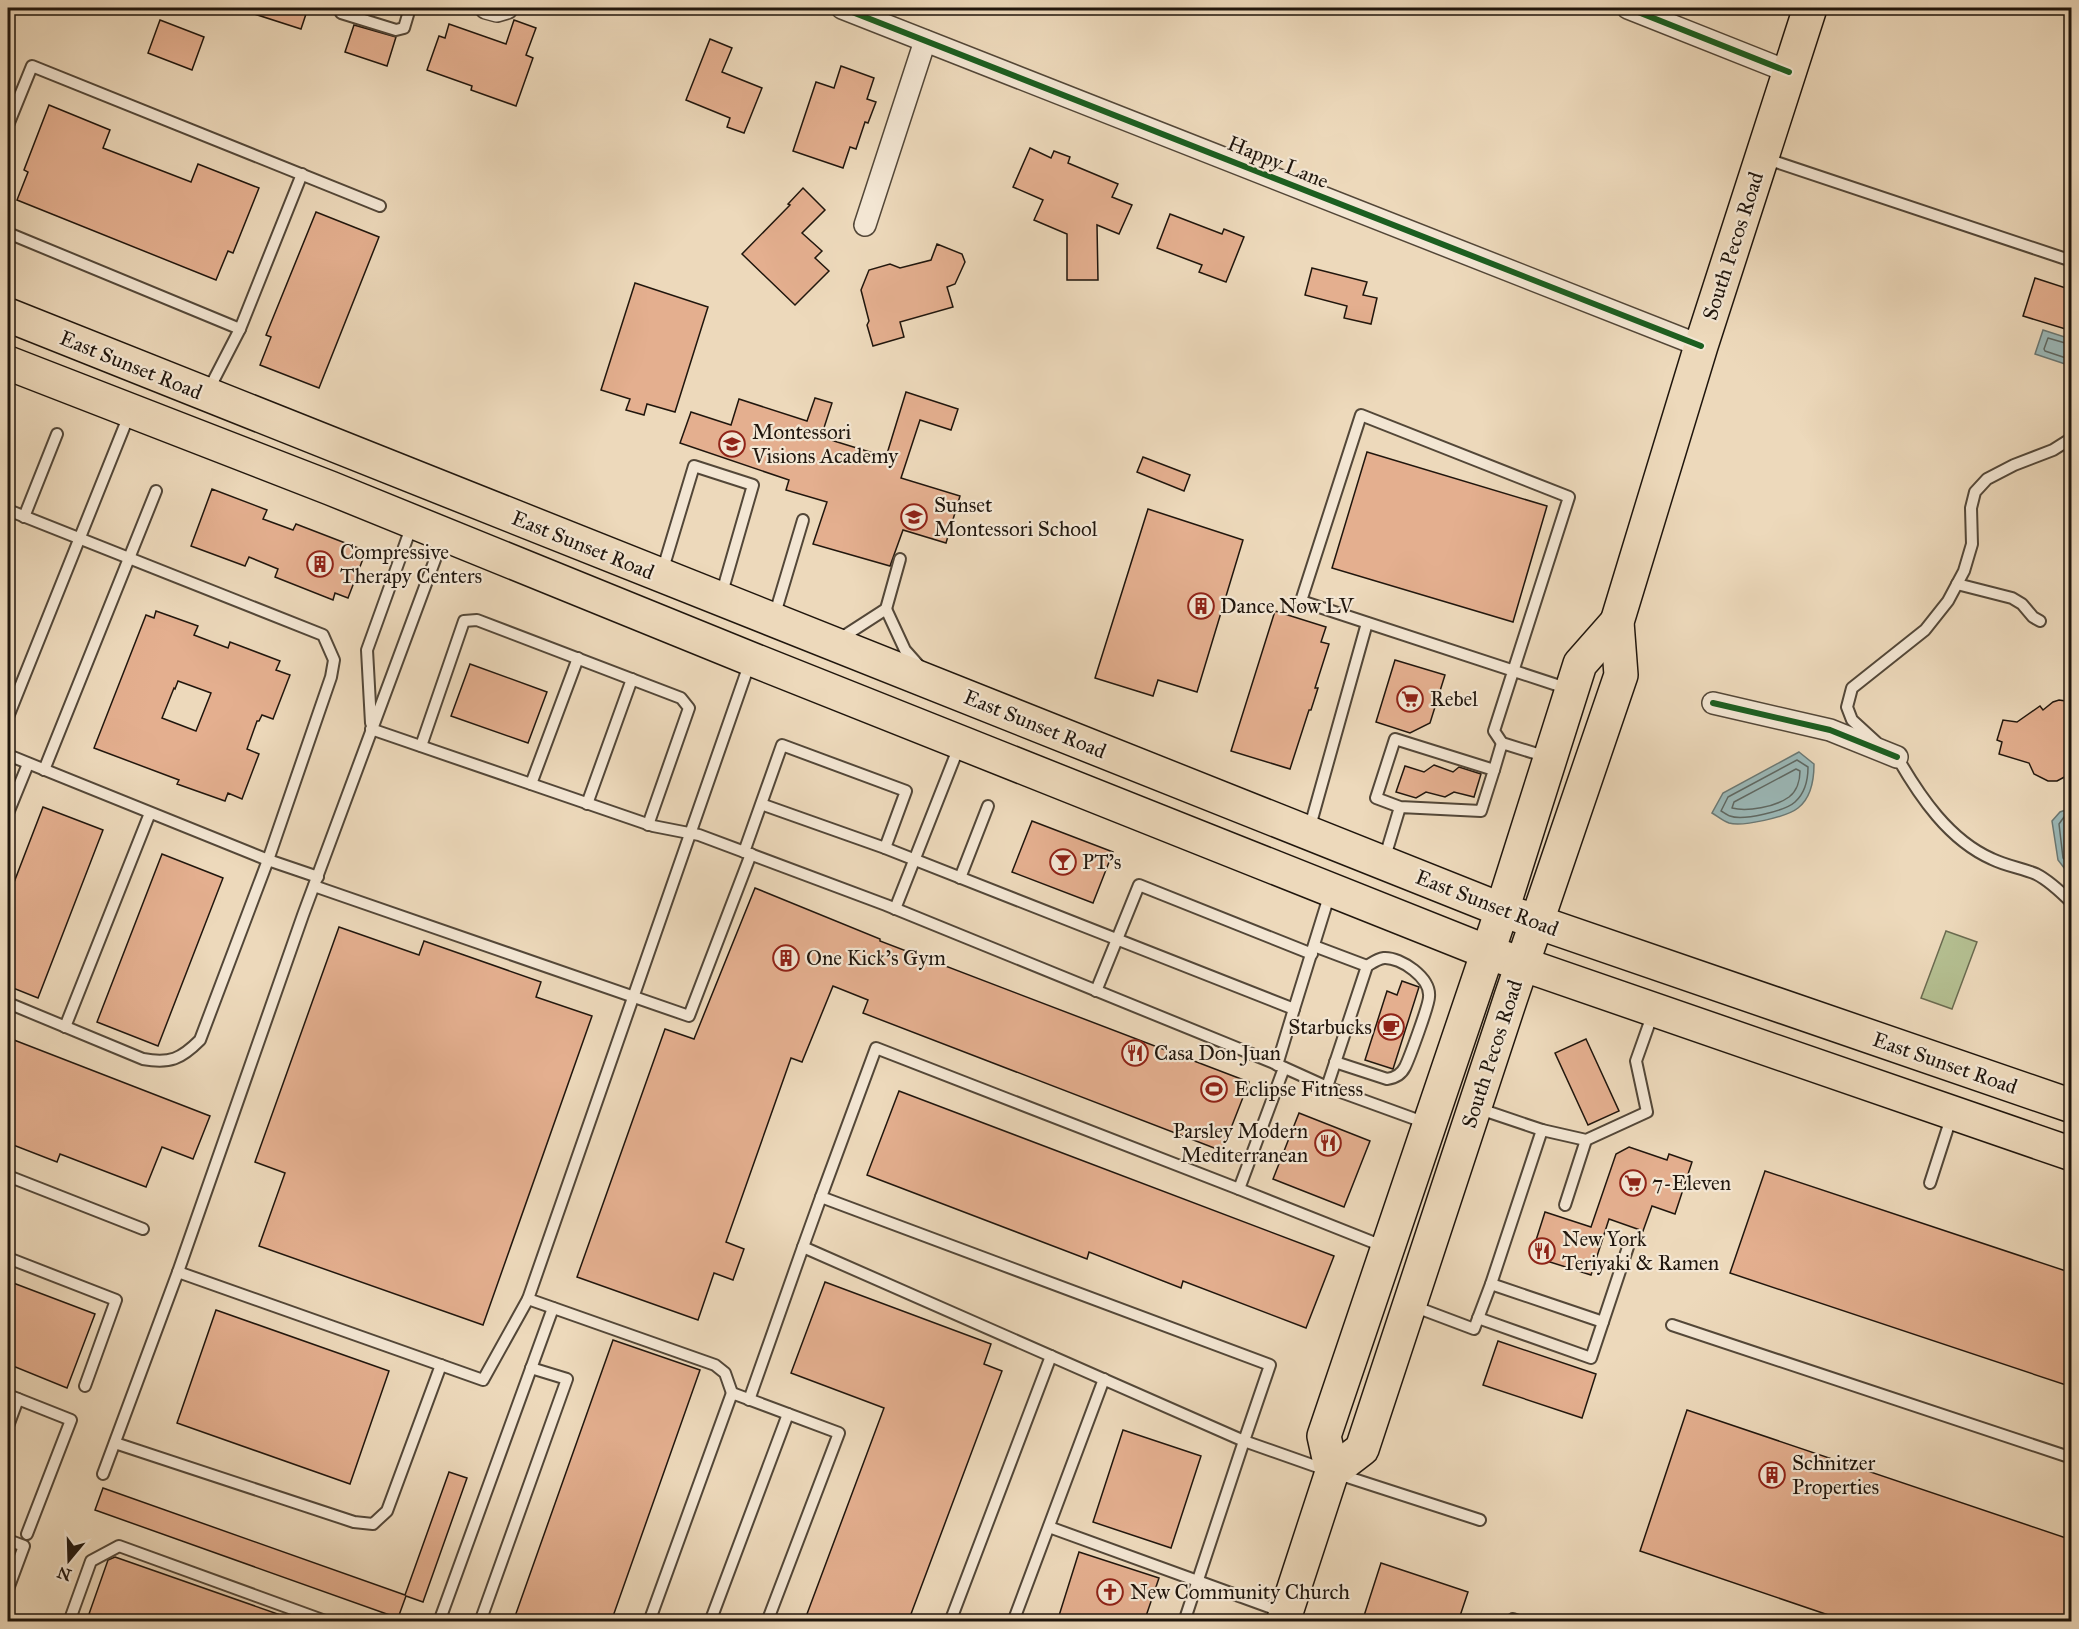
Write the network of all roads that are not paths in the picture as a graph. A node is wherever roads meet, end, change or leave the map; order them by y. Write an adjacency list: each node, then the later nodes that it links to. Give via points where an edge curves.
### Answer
1 (410, 8): 7 (lane, via 404,28 396,30)
2 (486, 8): 3 (street)
3 (507, 8)
4 (842, 8): 8 (street, Happy Lane)
5 (1628, 8): 9 (street)
6 (1810, 8): 9 (main road, South Pecos Road)
7 (341, 13)
8 (925, 40): 14 (street); 19 (street, Happy Lane)
9 (1789, 72): 11 (main road, South Pecos Road)
10 (8, 125): 12 (lane, via 32,66)
11 (1762, 158): 16 (lane); 19 (main road, South Pecos Road)
12 (302, 174): 13 (lane); 18 (lane)
13 (380, 206)
14 (865, 225)
15 (8, 232): 18 (lane)
16 (2072, 261)
17 (8, 315): 21 (main road, East Sunset Road)
18 (240, 329): 21 (lane)
19 (1701, 346): 43 (main road, South Pecos Road)
20 (8, 363): 22 (main road, East Sunset Road)
21 (206, 394): 25 (main road, East Sunset Road)
22 (130, 412): 31 (main road, East Sunset Road); 33 (lane)
23 (57, 434): 29 (lane)
24 (2072, 438): 37 (lane, via 1986,479 1975,492 1971,508 1972,544)
25 (428, 483): 27 (main road, East Sunset Road); 31 (main road)
26 (156, 491): 34 (lane)
27 (459, 495): 32 (main road); 36 (main road, East Sunset Road)
28 (8, 510): 29 (lane)
29 (24, 517): 33 (lane)
30 (803, 520): 40 (lane)
31 (414, 522): 32 (main road, East Sunset Road); 54 (lane, via 367,650)
32 (445, 534): 46 (main road, East Sunset Road); 54 (lane)
33 (80, 538): 34 (lane); 53 (lane)
34 (129, 558): 63 (lane); 77 (lane, via 322,635 334,660)
35 (900, 559): 39 (lane)
36 (661, 576): 38 (main road, East Sunset Road); 38 (lane, via 694,466 753,485)
37 (1957, 584): 41 (lane, via 2012,598); 59 (lane, via 1925,630 1852,688 1847,707 1852,720)
38 (720, 599): 40 (main road, East Sunset Road)
39 (886, 609): 44 (lane); 51 (lane, via 905,650 925,672)
40 (773, 620): 44 (main road, East Sunset Road)
41 (2040, 621)
42 (1367, 622): 47 (lane); 47 (lane, via 1301,601 1361,415 1569,497); 74 (lane)
43 (1617, 622): 50 (main road, South Pecos Road, via 1580,664); 86 (main road, South Pecos Road, via 1621,675)
44 (833, 644): 51 (main road, East Sunset Road)
45 (578, 658): 48 (lane); 57 (lane, via 477,620 464,621); 65 (lane)
46 (751, 659): 49 (main road, East Sunset Road); 73 (lane)
47 (1515, 670): 50 (lane); 56 (lane, via 1494,731)
48 (632, 679): 66 (lane); 72 (lane, via 681,698 688,708)
49 (816, 685): 51 (main road, via 824,681 842,682 945,710); 55 (main road, East Sunset Road)
50 (1572, 689): 60 (main road, South Pecos Road)
51 (955, 693): 62 (main road, East Sunset Road)
52 (1713, 704): 59 (street, via 1830,730)
53 (8, 717)
54 (371, 729): 57 (lane); 81 (lane)
55 (961, 743): 62 (main road, via 969,735 1013,738 1108,772 1130,774); 78 (lane); 82 (main road, East Sunset Road)
56 (1502, 743): 60 (lane); 64 (lane)
57 (421, 746): 65 (lane)
58 (8, 755): 61 (lane)
59 (1897, 757): 83 (lane, via 1912,783 1965,844 1992,859 2037,875)
60 (1550, 758): 85 (main road, South Pecos Road)
61 (28, 764): 63 (lane); 70 (lane)
62 (1143, 767): 74 (main road, East Sunset Road)
63 (44, 770): 71 (lane)
64 (1494, 770): 69 (lane, via 1481,811); 69 (lane, via 1395,738 1376,798)
65 (531, 784): 66 (lane)
66 (587, 804): 72 (lane)
67 (761, 804): 75 (lane); 75 (lane, via 782,745 906,791); 76 (lane)
68 (988, 806): 80 (lane)
69 (1400, 807): 79 (lane)
70 (8, 813)
71 (150, 813): 77 (lane); 97 (lane)
72 (648, 825): 73 (lane)
73 (691, 833): 76 (lane); 93 (lane)
74 (1308, 833): 79 (main road, East Sunset Road)
75 (885, 848): 78 (lane)
76 (747, 853): 84 (lane); 93 (lane, via 689,1016)
77 (268, 860): 81 (lane); 97 (lane, via 200,1040 184,1055 162,1062 143,1059)
78 (915, 860): 80 (lane); 84 (lane)
79 (1383, 863): 85 (main road, East Sunset Road)
80 (960, 878): 87 (lane)
81 (316, 882): 93 (lane); 119 (lane)
82 (1331, 890): 88 (lane); 89 (main road, East Sunset Road)
83 (2072, 903)
84 (896, 909): 92 (lane)
85 (1502, 910): 86 (main road, East Sunset Road); 89 (main road, South Pecos Road)
86 (1537, 923): 90 (main road, South Pecos Road); 101 (main road, East Sunset Road)
87 (1117, 939): 88 (lane, via 1139,885); 92 (lane); 95 (lane)
88 (1313, 950): 91 (lane); 95 (lane)
89 (1487, 952): 90 (main road, East Sunset Road); 104 (main road, South Pecos Road)
90 (1523, 964): 96 (main road, East Sunset Road); 102 (main road, South Pecos Road)
91 (1367, 966): 98 (lane); 98 (lane, via 1384,958 1399,961 1426,982 1430,996 1405,1068 1395,1078 1387,1079)
92 (1096, 990): 99 (lane)
93 (633, 999): 121 (lane)
94 (8, 1003): 97 (lane)
95 (1294, 1009): 99 (lane)
96 (1654, 1009): 103 (main road, East Sunset Road); 107 (lane, via 1636,1061 1647,1112)
97 (64, 1027)
98 (1335, 1062): 100 (lane)
99 (1281, 1066): 100 (lane); 111 (lane)
100 (1327, 1087): 104 (lane)
101 (2072, 1106)
102 (1474, 1107): 105 (lane); 122 (main road, South Pecos Road)
103 (1953, 1112): 106 (main road, via 1992,1112 2042,1119); 108 (main road, East Sunset Road); 110 (lane)
104 (1428, 1124): 117 (main road, South Pecos Road)
105 (1542, 1130): 107 (lane); 120 (lane)
106 (2072, 1131)
107 (1586, 1140): 113 (lane)
108 (2072, 1154)
109 (8, 1176): 114 (lane)
110 (1930, 1183)
111 (1239, 1189): 112 (lane, via 876,1048); 117 (lane)
112 (821, 1197): 115 (lane); 137 (lane, via 1270,1365)
113 (1565, 1205)
114 (142, 1229)
115 (803, 1247): 127 (lane); 134 (lane)
116 (1628, 1247): 125 (lane)
117 (1387, 1248): 140 (main road, South Pecos Road, via 1324,1436)
118 (8, 1258): 131 (lane, via 116,1300)
119 (178, 1272): 128 (lane); 138 (lane)
120 (1491, 1284): 124 (lane); 125 (lane)
121 (528, 1299): 123 (lane); 128 (lane, via 483,1380)
122 (1410, 1305): 124 (lane, via 1474,1329); 140 (main road, South Pecos Road, via 1362,1449)
123 (553, 1308): 129 (lane); 132 (lane, via 715,1365 726,1373)
124 (1478, 1318): 125 (lane, via 1591,1358)
125 (1603, 1322)
126 (1672, 1325): 139 (lane)
127 (1051, 1356): 130 (lane); 156 (lane)
128 (441, 1365): 138 (lane, via 387,1511 373,1524 354,1522)
129 (531, 1368): 151 (lane); 152 (lane, via 567,1379)
130 (1104, 1379): 137 (lane); 143 (lane)
131 (85, 1386)
132 (732, 1393): 134 (lane); 153 (lane)
133 (13, 1397): 136 (lane); 144 (lane, via 71,1420)
134 (749, 1400): 135 (lane)
135 (788, 1414): 154 (lane); 155 (lane, via 839,1433)
136 (8, 1426)
137 (1244, 1441): 140 (lane); 146 (lane)
138 (115, 1443): 141 (lane)
139 (2072, 1458)
140 (1332, 1472): 142 (lane); 148 (main road)
141 (103, 1474)
142 (1480, 1520)
143 (1049, 1527): 146 (lane); 157 (lane)
144 (27, 1534)
145 (8, 1540): 147 (lane, via 24,1546)
146 (1197, 1580): 148 (lane); 158 (lane)
147 (8, 1589)
148 (1285, 1617)
149 (69, 1622): 150 (lane, via 91,1561 119,1546)
150 (328, 1622)
151 (439, 1622)
152 (480, 1622)
153 (649, 1622)
154 (711, 1622)
155 (767, 1622)
156 (950, 1622)
157 (1013, 1622)
158 (1184, 1622)
159 (1509, 1622): 160 (lane)
160 (1521, 1622)

